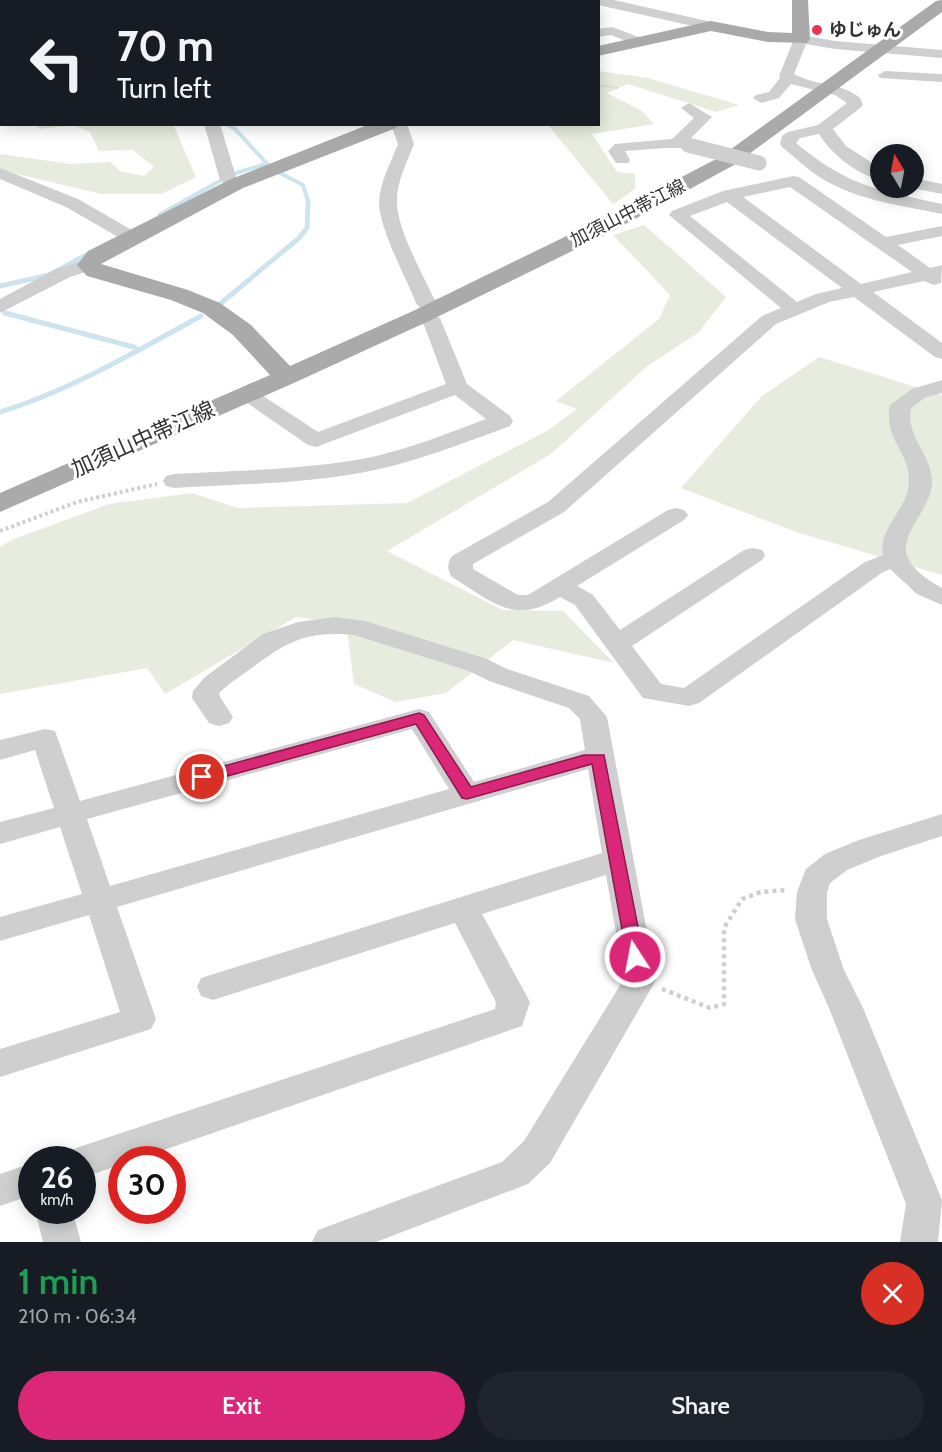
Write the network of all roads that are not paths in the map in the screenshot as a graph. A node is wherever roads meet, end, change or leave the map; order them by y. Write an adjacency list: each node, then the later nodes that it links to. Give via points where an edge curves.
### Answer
1 (800, 0): 8 (main road)
2 (600, 1): 5 (street)
3 (942, 4): 10 (main road, 加須山中帯江線)
4 (694, 6): 5 (street)
5 (677, 16): 6 (street)
6 (711, 26): 8 (main road); 9 (main road)
7 (600, 33): 9 (street, via 612,31)
8 (800, 41): 10 (street); 14 (street, via 786,74)
9 (639, 42): 11 (main road)
10 (878, 49): 12 (street); 16 (main road, 加須山中帯江線)
11 (600, 51)
12 (940, 57)
13 (885, 75): 15 (street)
14 (788, 78): 16 (street); 17 (street, via 774,95)
15 (942, 78)
16 (824, 88): 22 (street, via 851,97 855,105); 43 (main road, 加須山中帯江線, via 727,161)
17 (761, 98)
18 (689, 108): 23 (street, via 704,117)
19 (213, 126): 28 (street, via 228,180)
20 (384, 126): 28 (main road)
21 (400, 126): 43 (street, via 405,144 388,202 392,224)
22 (825, 129): 25 (street, via 826,137 834,145); 33 (street, via 794,135 788,144 822,172 847,184)
23 (682, 144): 24 (street, via 621,147 616,151); 27 (street, bridge, via 759,163)
24 (622, 159)
25 (870, 170)
26 (0, 173): 36 (street, via 72,203)
27 (793, 181): 31 (street); 34 (street)
28 (236, 184): 36 (main road)
29 (924, 185): 30 (street)
30 (942, 189)
31 (729, 195): 40 (street); 42 (street, via 678,215)
32 (888, 205): 34 (street)
33 (942, 209)
34 (841, 214): 37 (street)
35 (942, 231): 37 (street)
36 (131, 237): 38 (main road, via 96,256)
37 (883, 243): 39 (street)
38 (88, 265): 41 (street, via 63,273); 45 (main road, via 95,271 191,300 224,315)
39 (937, 276): 40 (street)
40 (859, 289): 42 (street); 44 (street)
41 (0, 307)
42 (793, 308): 54 (street, via 769,320 556,507 461,561 461,572 513,603 533,603)
43 (429, 312): 45 (main road, 加須山中帯江線); 47 (street)
44 (942, 352)
45 (287, 377): 48 (main road, 加須山中帯江線)
46 (942, 386): 53 (street, via 919,393 901,405 899,422 921,478 920,495 893,544)
47 (458, 387): 48 (street, via 316,440); 49 (street, via 502,421 421,451 354,467)
48 (247, 394): 50 (main road, 加須山中帯江線)
49 (174, 481)
50 (0, 503)
51 (676, 515): 54 (street)
52 (753, 555): 56 (street)
53 (895, 559): 55 (street, via 929,592); 56 (street, via 874,567 689,697 653,692)
54 (560, 587): 56 (street, via 584,600)
55 (942, 597)
56 (616, 644)
57 (219, 717): 59 (street, via 206,698 206,691 214,683 272,640 298,630 335,624 478,665 579,702 592,717)
58 (0, 750): 61 (street, via 45,738)
59 (599, 759): 60 (street); 64 (street)
60 (467, 794): 61 (street, via 419,718); 65 (street)
61 (71, 813): 63 (street); 65 (street)
62 (942, 825): 76 (street, via 836,862 817,877 812,892 811,919 828,970 926,1204)
63 (0, 833)
64 (618, 863): 66 (street, via 604,864); 75 (street, via 640,980 537,1152 515,1173)
65 (99, 901): 67 (street); 69 (street, via 139,1018)
66 (464, 909): 68 (street); 70 (street, via 513,1002 510,1017)
67 (0, 929)
68 (213, 987)
69 (0, 1063)
70 (96, 1157)
71 (18, 1184): 72 (street)
72 (0, 1190)
73 (57, 1224): 74 (street)
74 (62, 1242)
75 (331, 1242)
76 (919, 1242)

